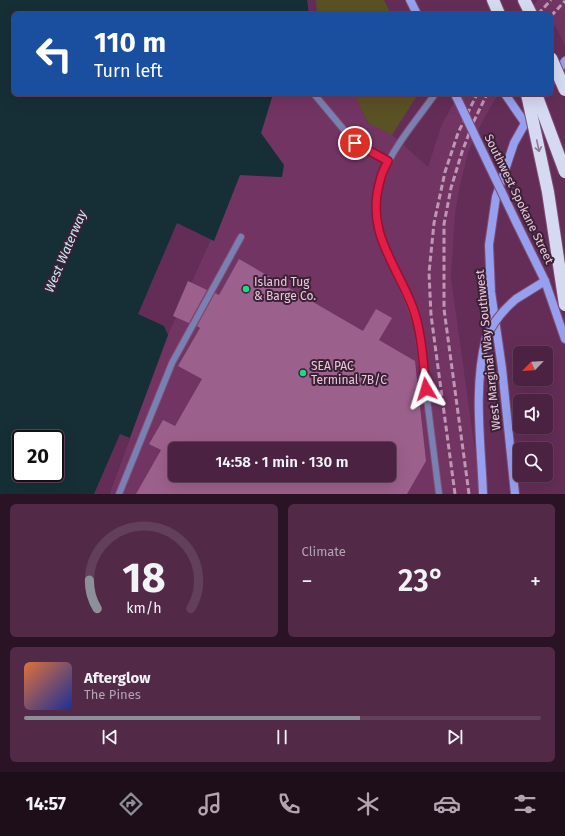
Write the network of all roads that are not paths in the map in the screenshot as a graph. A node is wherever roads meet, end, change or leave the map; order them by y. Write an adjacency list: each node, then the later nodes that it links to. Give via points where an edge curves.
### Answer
1 (410, 0): 4 (main road)
2 (493, 0): 5 (highway)
3 (524, 0): 6 (highway)
4 (416, 12)
5 (498, 12)
6 (530, 12)
7 (565, 61): 9 (main road)
8 (553, 63): 10 (highway, bridge)
9 (553, 78)
10 (565, 90)
11 (316, 96): 19 (lane, via 355,143)
12 (434, 96): 19 (lane)
13 (456, 96): 22 (main road, Southwest Spokane Street, bridge)
14 (506, 96): 18 (main road)
15 (527, 96): 23 (highway, one-way to 23, bridge, via 548,192)
16 (537, 96): 20 (highway, bridge)
17 (541, 96): 18 (main road, West Marginal Way Southwest)
18 (525, 123): 28 (main road, West Marginal Way Southwest, via 514,143 496,197 489,245 491,292)
19 (388, 161): 26 (lane, via 377,193 376,220 384,246 413,308 418,328)
20 (565, 172)
21 (241, 237): 25 (lane, via 172,363)
22 (544, 281): 24 (main road, Southwest Spokane Street); 27 (main road, bridge, via 516,299 497,318 486,338 479,385)
23 (565, 305)
24 (565, 339)
25 (119, 494)
26 (439, 494)
27 (483, 494)
28 (515, 494)

